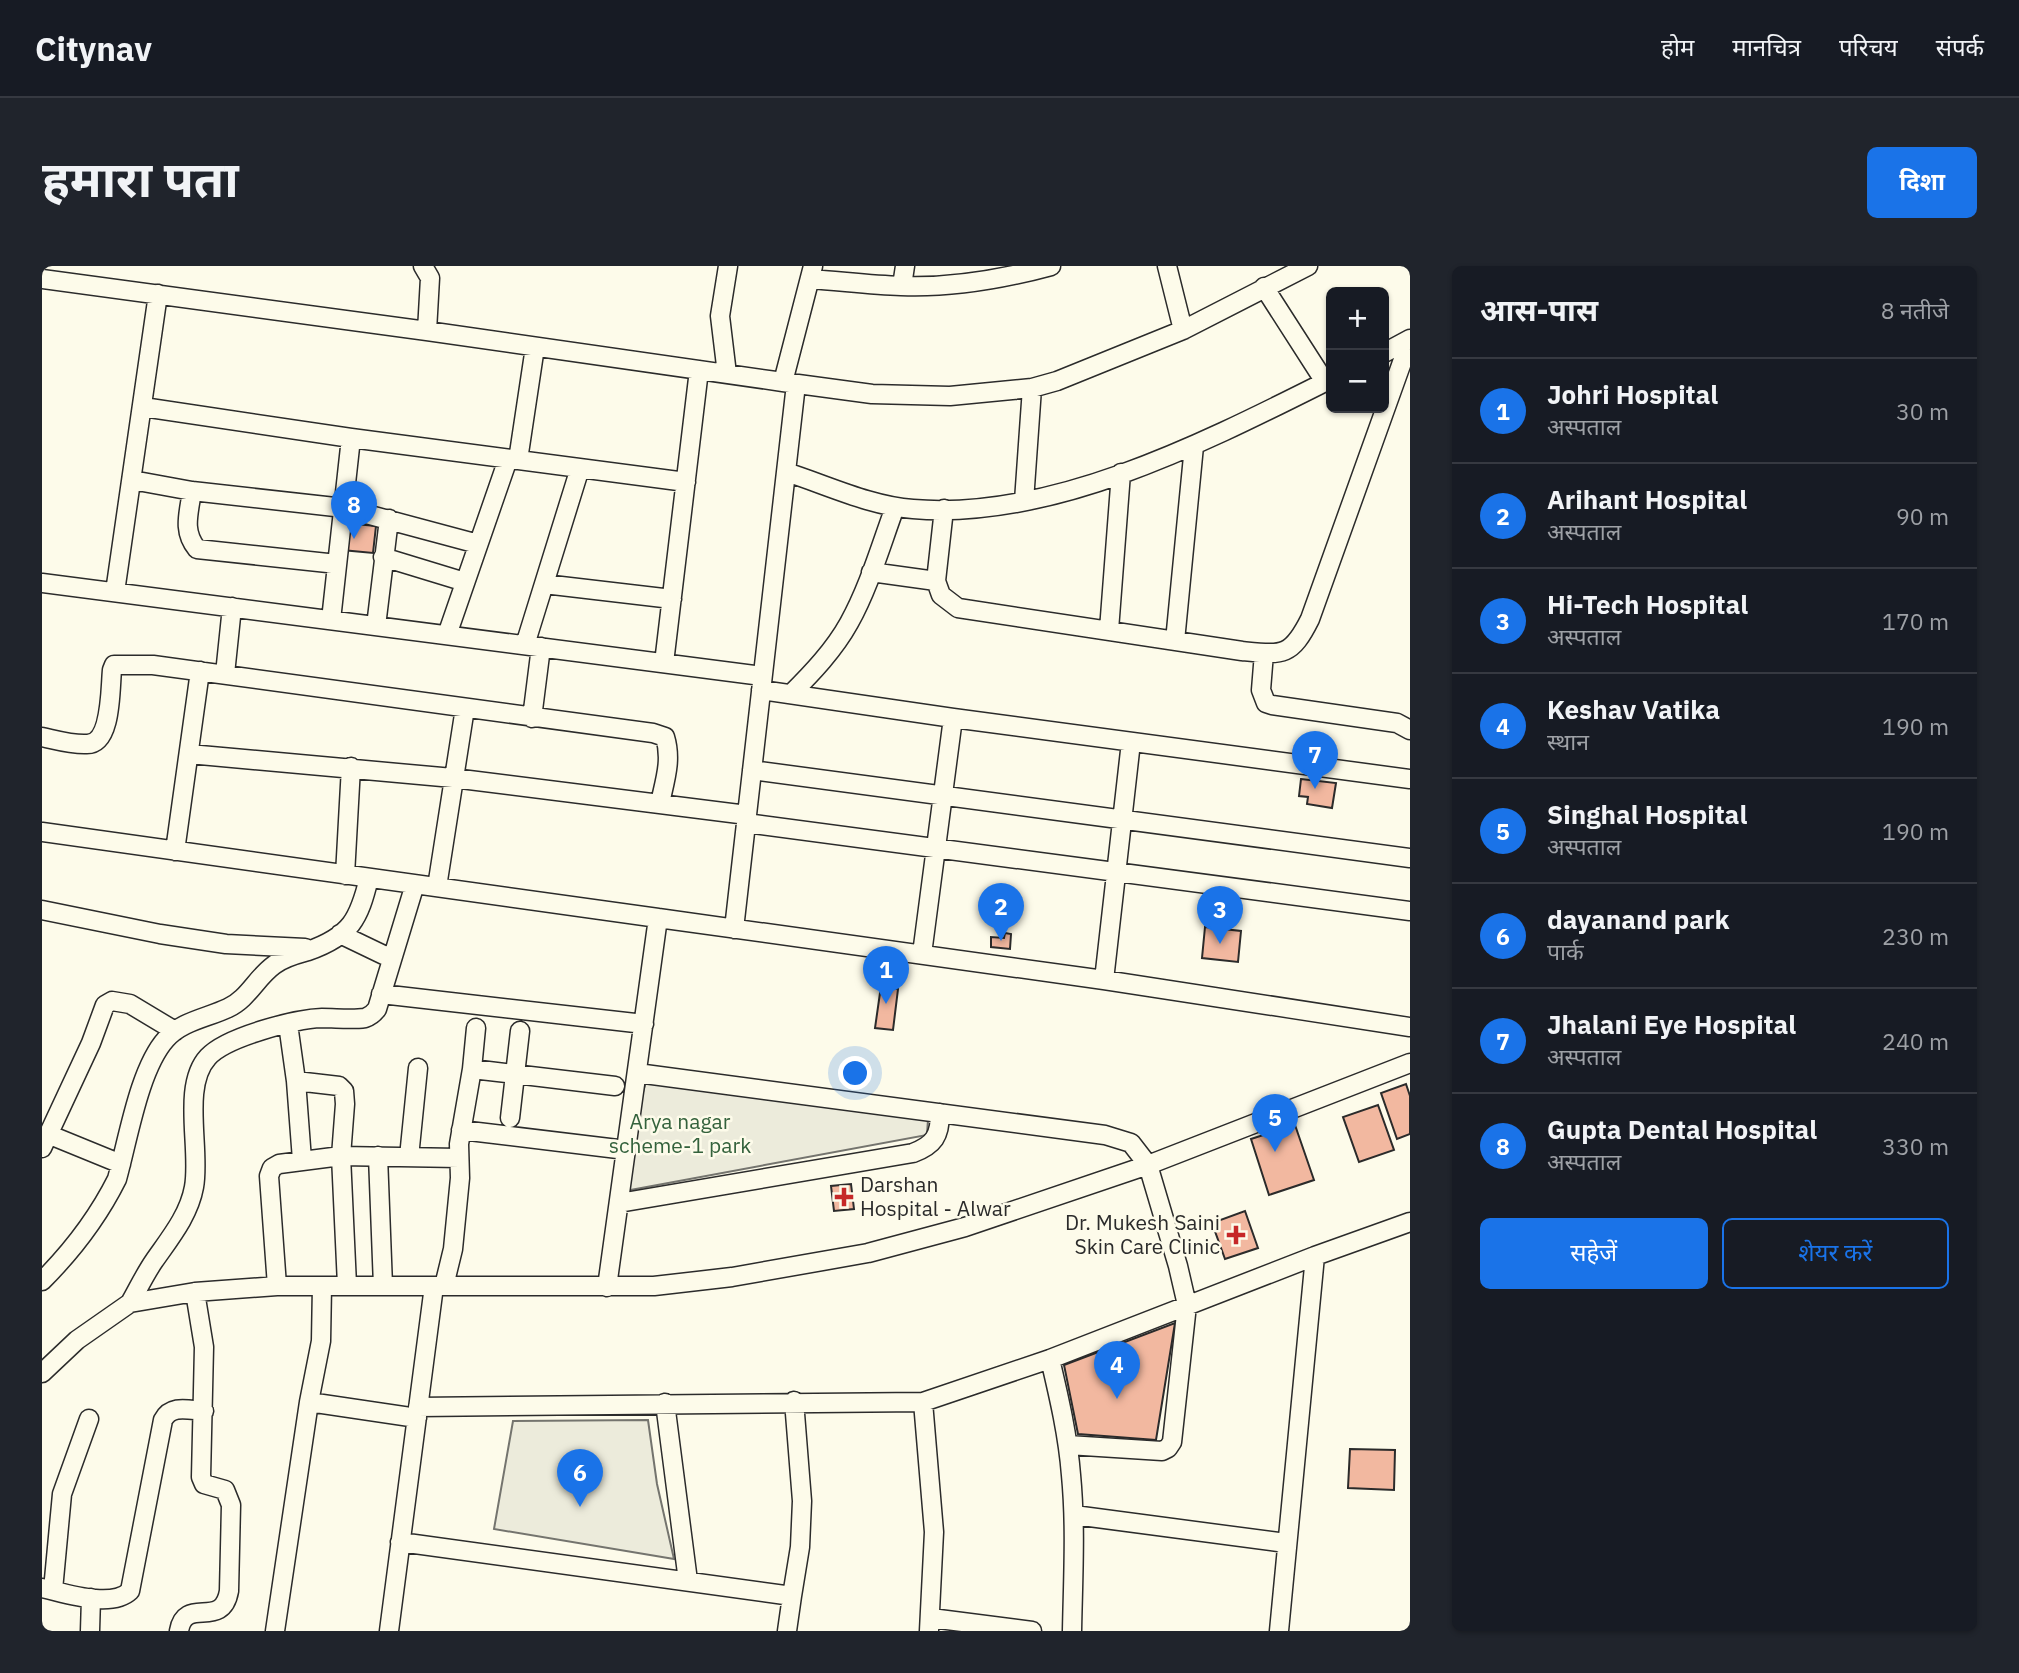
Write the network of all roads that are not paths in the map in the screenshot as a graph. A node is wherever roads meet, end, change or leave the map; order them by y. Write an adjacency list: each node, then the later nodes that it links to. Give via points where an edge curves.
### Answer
1 (43, 266): 9 (street)
2 (422, 266): 14 (street, via 430,278)
3 (728, 266): 19 (street, via 720,316)
4 (905, 266): 10 (street)
5 (1050, 266): 10 (street, via 1002,278)
6 (1167, 266): 13 (street)
7 (1308, 266): 11 (street)
8 (811, 272): 10 (street); 22 (street)
9 (42, 278): 12 (street)
10 (902, 286)
11 (1264, 287): 13 (street); 20 (street)
12 (158, 294): 14 (street); 24 (street)
13 (1183, 330): 23 (street)
14 (427, 331): 16 (street)
15 (1410, 340): 17 (street); 56 (street, via 1310,619 1292,648)
16 (535, 347): 18 (street); 27 (street)
17 (1389, 350)
18 (699, 370): 19 (street); 32 (street)
19 (727, 374): 22 (street)
20 (1326, 377)
21 (1326, 381): 26 (street)
22 (790, 383): 23 (street, via 872,394 950,396); 29 (street)
23 (1032, 388): 34 (street)
24 (143, 407): 25 (street); 31 (street)
25 (351, 438): 27 (street); 36 (street)
26 (1194, 446): 30 (street); 54 (street)
27 (513, 459): 28 (street); 39 (street)
28 (580, 468): 32 (street); 46 (street)
29 (786, 472): 35 (street); 60 (street)
30 (1121, 473): 34 (street); 52 (street)
31 (132, 480): 33 (street); 47 (street)
32 (686, 482): 48 (street)
33 (192, 491): 36 (street); 41 (street, via 187,530 197,549)
34 (1024, 501): 37 (street)
35 (894, 506): 37 (street); 42 (street)
36 (344, 508): 38 (street); 41 (street)
37 (944, 509): 43 (street)
38 (388, 519): 39 (street); 40 (street)
39 (478, 544): 44 (street)
40 (383, 557): 44 (street); 51 (street)
41 (337, 564): 50 (street)
42 (871, 572): 43 (street); 61 (street, via 836,642)
43 (936, 581): 52 (street, via 941,594 958,608)
44 (465, 582): 53 (street)
45 (42, 583): 47 (street)
46 (544, 584): 48 (street); 55 (street)
47 (115, 592): 49 (street)
48 (672, 599): 57 (street)
49 (232, 607): 50 (street); 59 (street)
50 (331, 620): 51 (street)
51 (376, 626): 53 (street)
52 (1108, 630): 54 (street)
53 (447, 635): 55 (street)
54 (1175, 641): 56 (street)
55 (533, 646): 57 (street); 63 (street)
56 (1264, 653): 65 (street, via 1261,690 1266,703 1397,723)
57 (664, 663): 60 (street)
58 (200, 671): 59 (street); 66 (street, via 114,665 106,723 97,742); 68 (street)
59 (225, 674): 62 (street)
60 (762, 683): 61 (street); 70 (street)
61 (791, 694): 64 (street)
62 (465, 708): 63 (street); 71 (street)
63 (532, 718): 74 (street, via 665,737 669,762)
64 (953, 718): 67 (street); 73 (street)
65 (1410, 730)
66 (42, 737)
67 (1132, 743): 72 (street); 76 (street)
68 (189, 754): 69 (street); 79 (street)
69 (351, 768): 71 (street); 82 (street)
70 (752, 770): 73 (street); 75 (street)
71 (453, 778): 74 (street); 85 (street)
72 (1410, 779)
73 (943, 797): 76 (street); 78 (street)
74 (660, 803): 75 (street)
75 (746, 819): 78 (street); 89 (street)
76 (1122, 821): 80 (street); 81 (street)
77 (42, 832): 79 (street)
78 (936, 849): 81 (street); 92 (street)
79 (176, 850): 82 (street)
80 (1410, 858)
81 (1116, 872): 87 (street); 94 (street)
82 (345, 875): 83 (street)
83 (369, 878): 84 (street); 90 (street, via 356,919)
84 (415, 884): 85 (street); 93 (street)
85 (437, 887): 88 (street)
86 (42, 911): 91 (street, via 226,944)
87 (1410, 911)
88 (658, 918): 89 (street); 97 (street)
89 (734, 929): 92 (street)
90 (340, 934): 91 (street); 93 (street)
91 (316, 948): 100 (street, via 279,961 236,1004)
92 (922, 954): 94 (street)
93 (392, 959): 95 (street)
94 (1104, 980): 98 (street)
95 (381, 994): 96 (street, via 374,1014 367,1017); 97 (street)
96 (288, 1024): 107 (street); 132 (street, via 226,1044 213,1051 200,1068 194,1091 196,1167 191,1202)
97 (644, 1024): 105 (street)
98 (1410, 1027)
99 (476, 1028): 104 (street)
100 (175, 1031): 112 (street, via 130,1004 112,1001 105,1005); 119 (street, via 158,1049 148,1072)
101 (520, 1031): 106 (street)
102 (1410, 1063): 120 (street)
103 (418, 1068): 116 (street)
104 (472, 1069): 106 (street); 111 (street)
105 (637, 1073): 109 (street); 113 (street)
106 (515, 1074): 108 (street); 110 (street)
107 (296, 1081): 114 (street, via 339,1086 344,1091); 118 (street)
108 (615, 1086)
109 (940, 1114): 120 (street, via 1122,1139 1138,1150); 121 (street, via 936,1139 913,1153)
110 (510, 1118)
111 (461, 1130): 113 (street); 117 (street)
112 (46, 1141): 119 (street)
113 (626, 1150): 121 (street)
114 (341, 1156): 115 (street); 118 (street); 125 (street)
115 (378, 1156): 116 (street); 128 (street)
116 (409, 1157): 117 (street)
117 (459, 1158): 129 (street, via 453,1248)
118 (302, 1160): 126 (street, via 279,1164 269,1176)
119 (121, 1164): 124 (street, via 92,1222)
120 (1148, 1165): 130 (street, via 965,1227 868,1253 707,1280); 133 (street)
121 (619, 1203): 130 (street)
122 (1410, 1222): 123 (street)
123 (1315, 1256): 133 (street); 146 (street)
124 (42, 1281)
125 (347, 1285): 127 (street); 128 (street)
126 (277, 1286): 127 (street); 131 (street)
127 (322, 1286): 137 (street, via 321,1341)
128 (383, 1286): 129 (street)
129 (439, 1286): 130 (street); 141 (street)
130 (607, 1287)
131 (195, 1292): 132 (street); 140 (street, via 204,1347)
132 (130, 1303): 135 (street, via 76,1340)
133 (1187, 1305): 134 (street); 143 (street, via 1168,1448)
134 (1050, 1359): 138 (street); 143 (street)
135 (42, 1373)
136 (794, 1401): 138 (street); 139 (street); 149 (street, via 802,1501)
137 (309, 1402): 141 (street); 154 (street)
138 (923, 1402): 151 (street, via 934,1532)
139 (665, 1403): 141 (street); 147 (street)
140 (204, 1411): 150 (street, via 166,1413 130,1591 116,1599); 153 (street, via 201,1478 204,1484 225,1490 231,1504 229,1591 222,1610 184,1617)
141 (418, 1413): 145 (street)
142 (89, 1419): 148 (street, via 62,1494)
143 (1068, 1445): 144 (street)
144 (1074, 1515): 146 (street); 158 (street)
145 (400, 1542): 147 (street); 155 (street)
146 (1286, 1543): 159 (street)
147 (688, 1581): 149 (street)
148 (48, 1589): 150 (street)
149 (792, 1596): 156 (street)
150 (91, 1598): 152 (street)
151 (930, 1624): 157 (street)
152 (90, 1631)
153 (179, 1631)
154 (275, 1631)
155 (388, 1631)
156 (788, 1631)
157 (1032, 1631)
158 (1072, 1631)
159 (1279, 1631)

